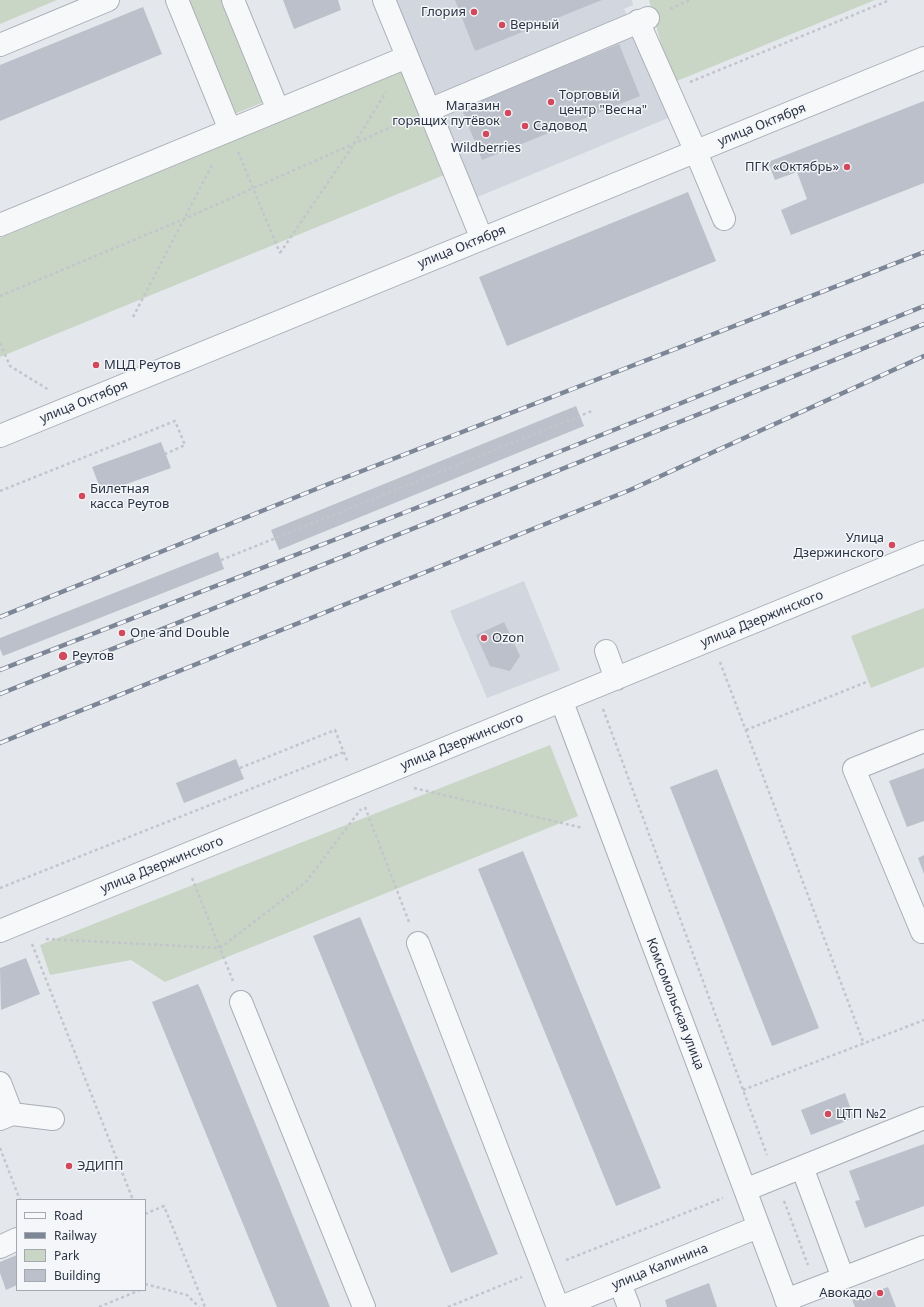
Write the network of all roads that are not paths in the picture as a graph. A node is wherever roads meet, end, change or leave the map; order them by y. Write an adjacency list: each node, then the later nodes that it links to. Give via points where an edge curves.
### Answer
1 (108, 0): 5 (street)
2 (177, 0): 10 (street)
3 (233, 0): 8 (street)
4 (384, 0): 6 (street)
5 (0, 45)
6 (407, 57): 8 (street); 9 (street)
7 (924, 58): 11 (street, улица Октября)
8 (278, 110): 10 (street)
9 (429, 110): 11 (street, via 643,20); 14 (street)
10 (230, 130): 13 (street)
11 (696, 152): 12 (street); 14 (street, улица Октября)
12 (724, 219)
13 (0, 225)
14 (482, 239): 15 (street, улица Октября)
15 (0, 436)
16 (924, 552): 18 (street, улица Дзержинского)
17 (606, 651): 18 (street)
18 (616, 679): 19 (street, улица Дзержинского)
19 (562, 702): 21 (street, улица Дзержинского, via 183,856 26,930); 30 (street, Комсомольская улица)
20 (924, 741): 22 (street, via 854,769 922,932)
21 (0, 931)
22 (924, 931)
23 (418, 943): 39 (street)
24 (241, 1002): 38 (street)
25 (0, 1083): 26 (street)
26 (6, 1117): 28 (street)
27 (924, 1118): 29 (street)
28 (52, 1119)
29 (802, 1167): 30 (street); 35 (street)
30 (735, 1194): 31 (street, Комсомольская улица)
31 (758, 1227): 36 (street, улица Калинина); 37 (street, Комсомольская улица)
32 (16, 1239): 33 (street)
33 (0, 1247)
34 (924, 1247): 35 (street)
35 (843, 1278): 37 (street)
36 (620, 1283): 39 (street, улица Калинина); 40 (street)
37 (787, 1303)
38 (364, 1307)
39 (560, 1307)
40 (629, 1307)

